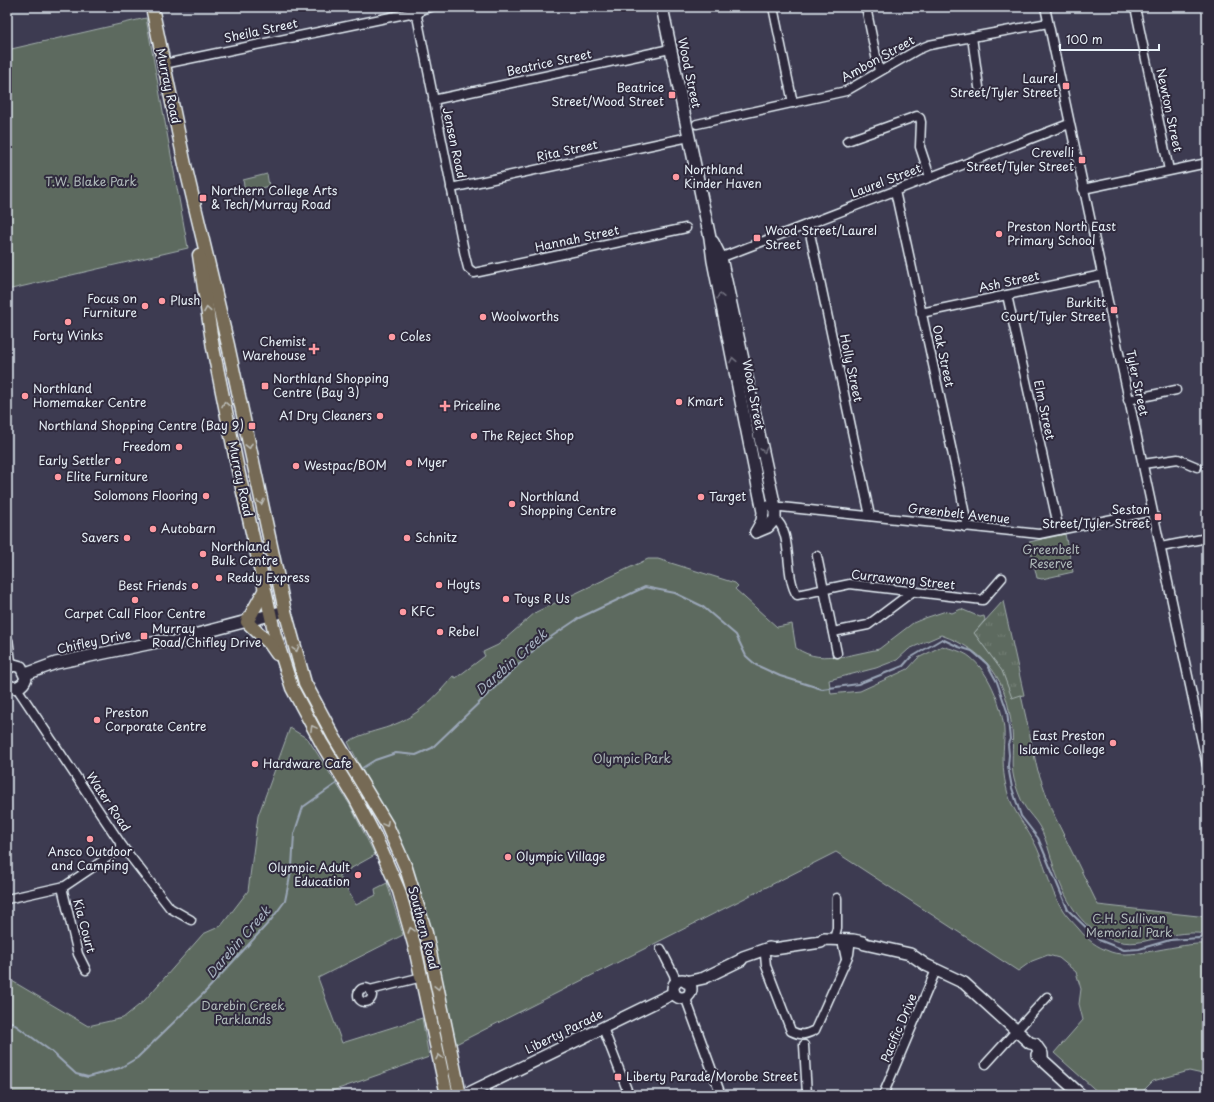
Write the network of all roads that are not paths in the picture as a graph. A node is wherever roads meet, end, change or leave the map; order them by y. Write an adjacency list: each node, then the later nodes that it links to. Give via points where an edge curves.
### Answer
1 (152, 7): 12 (main road, Murray Road)
2 (432, 7): 8 (street, Sheila Street)
3 (662, 7): 11 (street, Wood Street)
4 (773, 7): 16 (street)
5 (866, 7): 13 (street)
6 (1045, 7): 9 (street, Tyler Street)
7 (1135, 7): 23 (street, Newton Street)
8 (415, 10): 12 (street, Sheila Street); 15 (street, Jensen Road)
9 (1048, 23): 10 (street, Ambon Street); 18 (street, Tyler Street)
10 (972, 37): 13 (street, Ambon Street, via 923,47); 14 (street)
11 (670, 49): 15 (street, Beatrice Street); 19 (street, Wood Street)
12 (164, 64): 22 (main road, Murray Road)
13 (879, 71): 16 (street, Ambon Street, via 846,91)
14 (979, 88)
15 (433, 100): 25 (street, Jensen Road)
16 (793, 103): 17 (street, Ambon Street)
17 (697, 124)
18 (1069, 124): 24 (street, Laurel Street); 26 (street, Tyler Street)
19 (689, 137): 25 (street, Rita Street); 30 (street, Wood Street, via 710,238)
20 (847, 141): 24 (street, via 917,116 921,122 919,140)
21 (1207, 162): 23 (street)
22 (184, 165): 35 (main road, Murray Road); 36 (main road, Murray Road, one-way to 22)
23 (1169, 170): 26 (street)
24 (930, 177): 27 (street, Laurel Street)
25 (451, 188): 31 (street, Jensen Road, via 468,268)
26 (1083, 189): 32 (street, Tyler Street)
27 (895, 191): 28 (street, Laurel Street); 34 (street, Oak Street)
28 (808, 224): 30 (street, Laurel Street); 46 (street, Holly Street)
29 (686, 228): 31 (street, Hannah Street)
30 (717, 259): 41 (street, Wood Street, one-way to 41); 42 (street, Wood Street, one-way to 30)
31 (474, 274)
32 (1102, 275): 33 (street, Ash Street); 38 (street, Tyler Street)
33 (1007, 295): 34 (street, Ash Street); 49 (street, Elm Street)
34 (922, 313): 48 (street, Oak Street, via 960,488)
35 (228, 345): 36 (main road); 58 (main road, Murray Road, one-way to 58)
36 (213, 348): 55 (main road, Murray Road, one-way to 36)
37 (1176, 390): 38 (street)
38 (1128, 400): 39 (street, Tyler Street)
39 (1143, 464): 40 (street, via 1178,459); 45 (street, Tyler Street)
40 (1197, 467)
41 (768, 469): 42 (street, via 761,470); 43 (street, Wood Street)
42 (757, 478): 44 (street, Wood Street)
43 (775, 506): 44 (street, Greenbelt Avenue); 46 (street, Greenbelt Avenue); 47 (street, Wood Street)
44 (762, 508): 47 (street); 47 (street, Wood Street, via 762,521 756,532)
45 (1152, 511): 49 (street, Greenbelt Avenue); 51 (street, Tyler Street)
46 (870, 516): 48 (street, Greenbelt Avenue)
47 (775, 519): 56 (street, Wood Street, via 783,528)
48 (965, 527): 49 (street, Greenbelt Avenue, via 1039,534)
49 (1059, 530)
50 (1207, 538): 51 (street)
51 (1161, 547): 70 (street, Tyler Street)
52 (817, 556): 54 (street)
53 (1002, 578): 57 (street, Currawong Street, via 983,600)
54 (824, 590): 56 (street, Currawong Street, via 802,596); 57 (street, Currawong Street, via 850,584); 61 (street)
55 (264, 591): 59 (main road, Murray Road); 60 (main road)
56 (795, 592)
57 (912, 592): 61 (street, via 868,625)
58 (285, 611): 59 (street, Chifley Drive); 68 (main road, Murray Road, one-way to 68, via 305,683)
59 (270, 616): 60 (street, Chifley Drive); 65 (main road, Murray Road)
60 (247, 622): 65 (main road, via 270,644); 66 (street, Chifley Drive, via 190,636 187,641 177,643 169,640 56,663)
61 (833, 632): 63 (street)
62 (7, 642): 64 (street)
63 (837, 653)
64 (9, 667): 66 (street, via 21,667)
65 (285, 667): 69 (main road, Murray Road, one-way to 65, via 292,688)
66 (26, 674): 67 (street, via 25,682)
67 (12, 686): 73 (street, Water Road)
68 (334, 737): 69 (main road); 71 (main road, Murray Road)
69 (322, 744): 72 (main road, Murray Road)
70 (1207, 765)
71 (355, 772): 92 (main road, Southern Road, one-way to 92, via 387,825 417,900)
72 (343, 779): 83 (main road, Southern Road, one-way to 72, via 399,891 375,836)
73 (124, 847): 74 (street); 77 (street, Water Road, via 170,908)
74 (62, 887): 76 (street); 81 (street, Kia Court, via 78,954)
75 (837, 898): 78 (street)
76 (7, 899)
77 (191, 920)
78 (840, 941): 80 (street, Liberty Parade, via 824,939 821,942); 80 (street, via 849,954 815,1030 805,1035 791,1030); 82 (street, Liberty Parade, via 860,941 906,952)
79 (661, 949): 84 (street)
80 (764, 955): 84 (street, Liberty Parade, via 743,957)
81 (86, 970)
82 (936, 970): 88 (street, Liberty Parade, via 968,986); 97 (street, Pacific Drive)
83 (422, 977): 85 (street); 91 (main road, Southern Road, one-way to 83)
84 (682, 989): 87 (street, Liberty Parade); 95 (street)
85 (370, 990)
86 (1046, 997): 88 (street)
87 (604, 1028): 93 (street, Liberty Parade); 94 (street)
88 (1016, 1031): 90 (street); 98 (street, Liberty Parade, via 1035,1044 1042,1058)
89 (804, 1045): 96 (street)
90 (986, 1064)
91 (447, 1095)
92 (460, 1095)
93 (465, 1095)
94 (629, 1095)
95 (721, 1095)
96 (807, 1095)
97 (883, 1095)
98 (1081, 1095)

